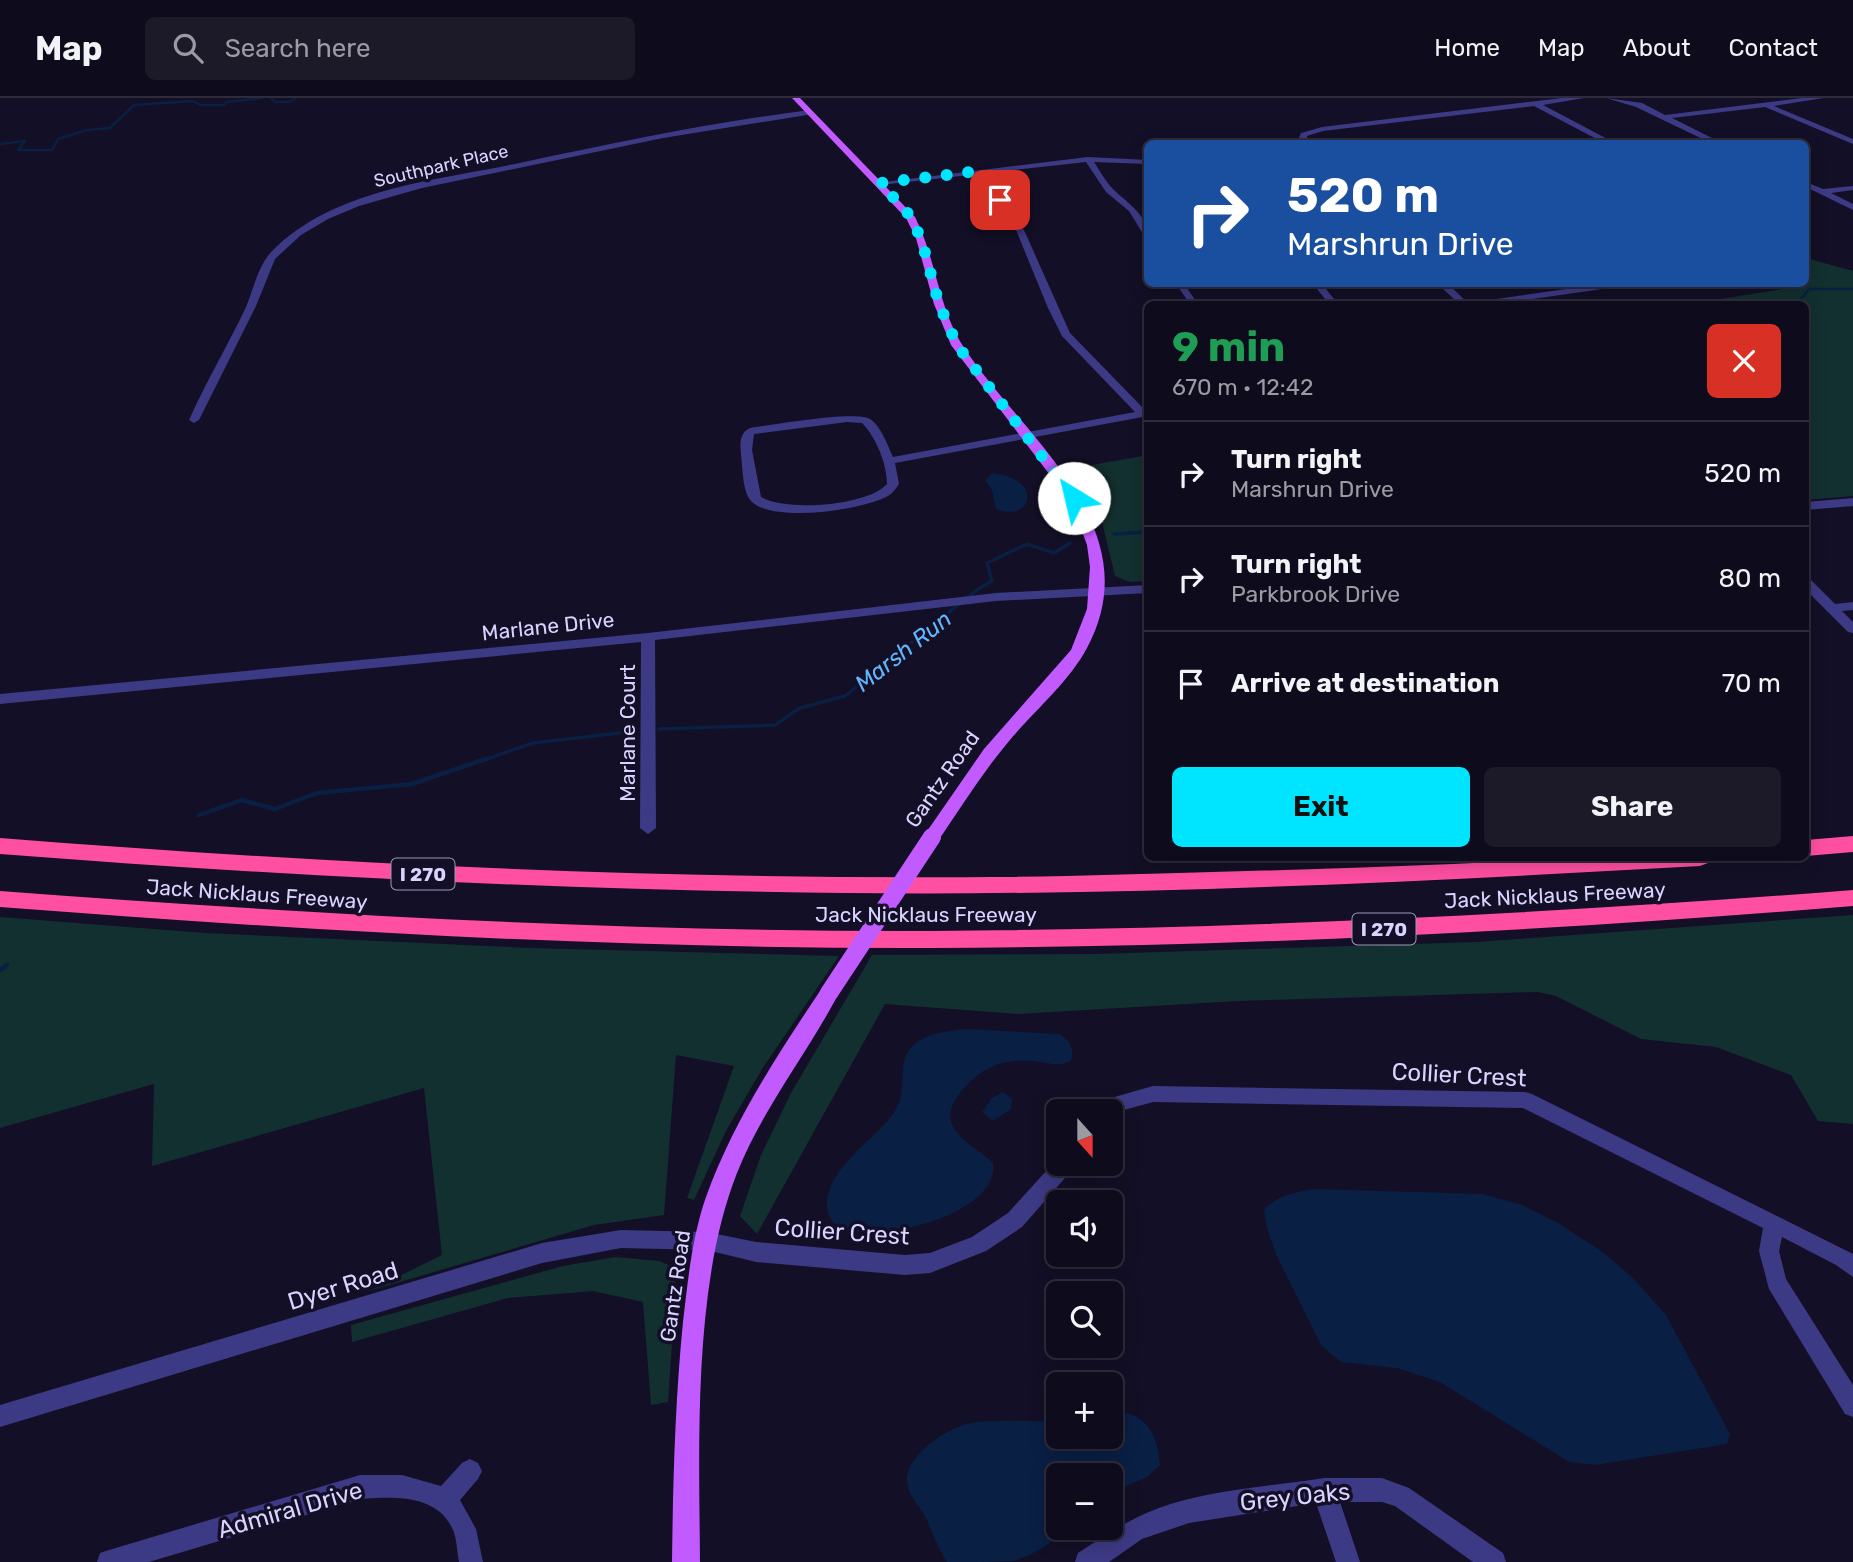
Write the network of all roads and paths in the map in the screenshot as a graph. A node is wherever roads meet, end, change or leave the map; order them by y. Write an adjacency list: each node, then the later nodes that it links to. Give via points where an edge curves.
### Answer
1 (796, 98): 8 (main road, Gantz Road)
2 (1524, 98): 6 (street)
3 (1580, 98): 6 (street)
4 (1610, 98): 9 (street)
5 (1820, 98): 7 (street)
6 (1535, 103): 10 (street, via 1322,129); 11 (street)
7 (1766, 105): 9 (street); 13 (street)
8 (810, 112): 17 (main road, Gantz Road); 32 (street, Southpark Place, via 671,132 396,194 323,219 288,240 270,261)
9 (1664, 117): 12 (street)
10 (1302, 140)
11 (1605, 140)
12 (1712, 140)
13 (1853, 142)
14 (1088, 159): 15 (street); 16 (street); 23 (street)
15 (1144, 162)
16 (971, 172): 17 (street); 30 (street, via 1000,200 1019,229 1066,334)
17 (880, 183): 33 (main road, Gantz Road, via 907,212 921,238 939,304 957,345)
18 (1809, 185): 20 (street)
19 (1853, 188): 20 (street)
20 (1823, 192): 21 (street); 22 (street)
21 (1809, 194)
22 (1853, 206)
23 (1144, 228)
24 (1320, 287): 27 (street)
25 (1446, 287): 28 (street)
26 (1596, 287): 29 (street)
27 (1332, 301)
28 (1461, 301)
29 (1503, 301)
30 (1144, 412)
31 (1144, 414): 33 (street)
32 (194, 420)
33 (1026, 436): 34 (street); 39 (main road, Gantz Road, via 1086,518 1095,547)
34 (888, 461): 34 (street, via 892,485 878,498 831,508 785,510 756,499 746,442 750,431 865,420)
35 (1853, 502): 36 (street)
36 (1809, 506)
37 (1809, 586): 41 (street)
38 (1144, 589): 39 (street, Marlane Drive)
39 (1099, 592): 43 (street, Marlane Drive, via 974,599); 55 (main road, Gantz Road, bridge, via 1070,663 990,753 776,1079 727,1172)
40 (1853, 606): 41 (street)
41 (1830, 608): 42 (street)
42 (1853, 629)
43 (648, 637): 44 (street, Marlane Drive); 45 (street, Marlane Court)
44 (0, 699)
45 (648, 828)
46 (1853, 844): 48 (highway)
47 (0, 846): 49 (highway, Jack Nicklaus Freeway / I 270, via 502,878 910,885 1311,878)
48 (1809, 848)
49 (1642, 861)
50 (1853, 898): 51 (highway, Jack Nicklaus Freeway / I 270, via 1740,909 1326,932 914,940 464,930 266,921)
51 (0, 900)
52 (1124, 1102): 54 (street, Collier Crest, via 1153,1094 1525,1100)
53 (1054, 1176): 55 (street, Collier Crest, via 1015,1220 979,1244 930,1263 905,1265 756,1252)
54 (1774, 1223): 56 (street, Collier Crest); 57 (street, via 1769,1251 1776,1282)
55 (706, 1241): 58 (street, Dyer Road, via 621,1239 542,1253); 64 (main road, Gantz Road, via 688,1383)
56 (1853, 1267)
57 (1853, 1406)
58 (0, 1416)
59 (470, 1471): 61 (street)
60 (1324, 1490): 65 (street, Grey Oaks, via 1161,1519 1133,1531); 66 (street); 67 (street, Grey Oaks, via 1382,1490 1401,1496)
61 (444, 1500): 62 (street, Admiral Drive, via 419,1487 360,1488); 63 (street, via 461,1520)
62 (109, 1562)
63 (471, 1562)
64 (686, 1562)
65 (1087, 1562)
66 (1348, 1562)
67 (1494, 1562)

